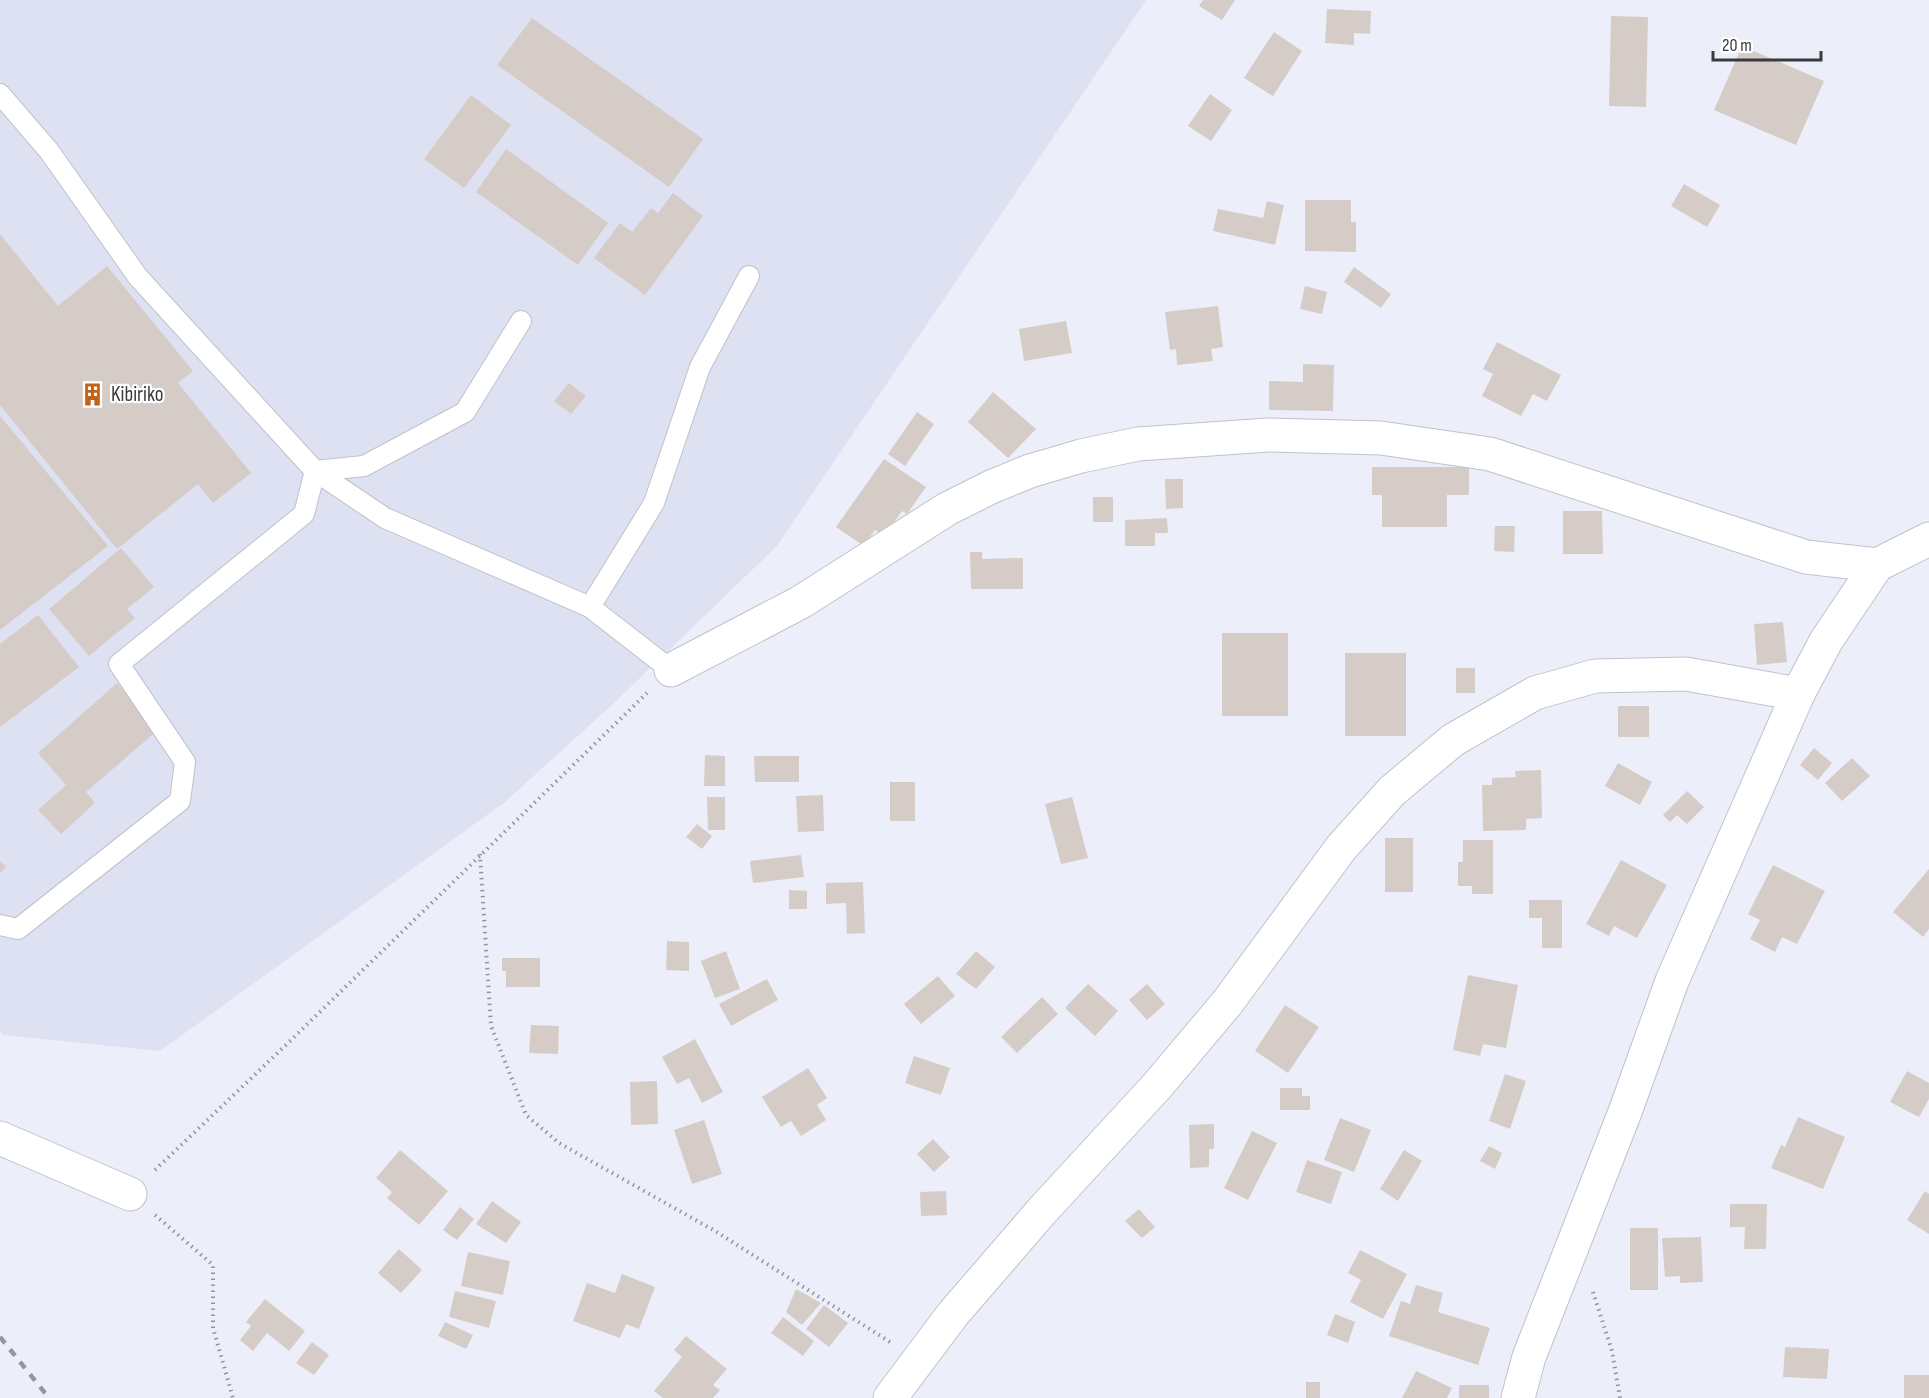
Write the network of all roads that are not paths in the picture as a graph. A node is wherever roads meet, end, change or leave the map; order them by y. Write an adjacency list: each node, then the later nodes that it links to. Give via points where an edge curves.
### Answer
1 (0, 94): 4 (lane, via 49,151 138,277)
2 (748, 276): 7 (lane, via 700,367 654,503)
3 (521, 321): 4 (lane, via 465,412 364,466)
4 (315, 471): 7 (lane, via 385,518); 10 (lane, via 304,514 119,664 185,762 180,801 18,929)
5 (1929, 539): 6 (street)
6 (1877, 565): 8 (street, via 1806,557 1490,454 1381,438 1268,435 1138,444 1081,456 991,487 947,509 801,602); 9 (street, via 1826,641)
7 (590, 607): 8 (lane)
8 (671, 670)
9 (1798, 694): 13 (street, via 1686,674 1595,676 1534,693 1453,740 1392,791 1341,848 1227,1003 953,1314); 14 (street, via 1672,981 1529,1357)
10 (0, 925)
11 (0, 1138): 12 (street)
12 (130, 1194)
13 (890, 1398)
14 (1518, 1398)

